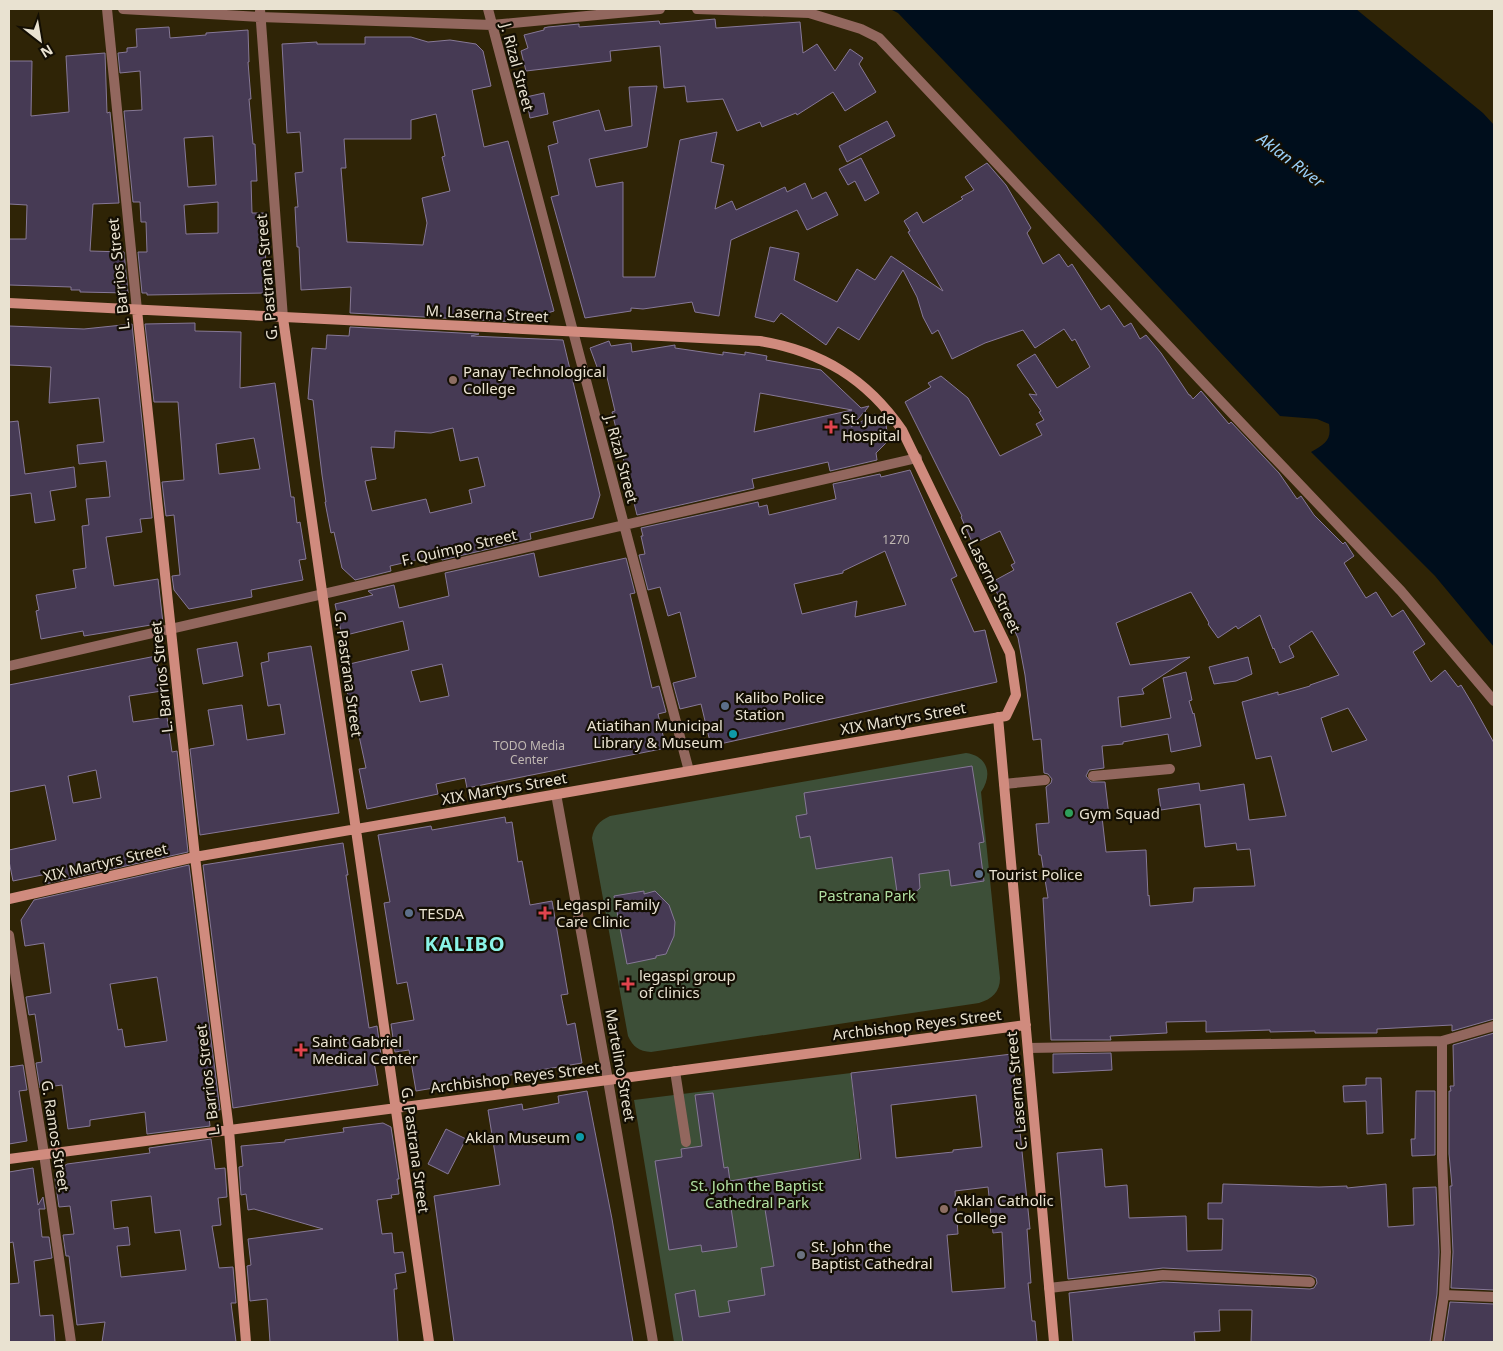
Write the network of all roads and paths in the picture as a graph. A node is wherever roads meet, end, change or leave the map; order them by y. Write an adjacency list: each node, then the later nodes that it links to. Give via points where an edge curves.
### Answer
1 (107, 9): 9 (street, L. Barrios Street)
2 (123, 9): 6 (street)
3 (488, 9): 7 (street, J. Rizal Street)
4 (660, 9): 7 (street)
5 (697, 9): 17 (street, via 809,13 879,38 1401,591)
6 (260, 13): 7 (street); 10 (street, G. Pastrana Street)
7 (492, 25): 11 (street, J. Rizal Street)
8 (9, 303): 9 (street, M. Laserna Street)
9 (137, 310): 10 (street, M. Laserna Street); 15 (street, L. Barrios Street)
10 (283, 318): 11 (street, M. Laserna Street); 14 (street, G. Pastrana Street)
11 (573, 332): 12 (street, M. Laserna Street, via 760,341 801,350 830,363 865,387 893,417); 13 (street, J. Rizal Street)
12 (916, 458): 13 (street, F. Quimpo Street); 18 (street, C. Laserna Street, via 1010,653 1016,695)
13 (624, 525): 14 (street, F. Quimpo Street); 20 (street, J. Rizal Street)
14 (322, 594): 15 (street, F. Quimpo Street); 25 (street, G. Pastrana Street)
15 (171, 629): 16 (street, F. Quimpo Street); 26 (street, L. Barrios Street)
16 (9, 666)
17 (1494, 702)
18 (1002, 716): 20 (street, XIX Martyrs Street); 23 (street, C. Laserna Street)
19 (1170, 769): 21 (street)
20 (689, 771): 24 (street, XIX Martyrs Street)
21 (1093, 776)
22 (1045, 780): 23 (street)
23 (1004, 784): 29 (street, C. Laserna Street)
24 (556, 794): 25 (street, XIX Martyrs Street); 34 (street, Martelino Street)
25 (356, 829): 26 (street, XIX Martyrs Street); 35 (street, G. Pastrana Street)
26 (195, 857): 27 (street, XIX Martyrs Street); 36 (street, L. Barrios Street)
27 (9, 899)
28 (9, 935): 38 (street, G. Ramos Street)
29 (1026, 1025): 32 (street, C. Laserna Street); 33 (street, Archbishop Reyes Street)
30 (1494, 1026): 31 (street)
31 (1442, 1040): 32 (street); 42 (street)
32 (1028, 1048): 41 (street, C. Laserna Street)
33 (675, 1072): 34 (street, Archbishop Reyes Street); 37 (street)
34 (608, 1080): 35 (street, Archbishop Reyes Street); 47 (street, Martelino Street)
35 (395, 1108): 36 (street, Archbishop Reyes Street); 46 (street, G. Pastrana Street)
36 (229, 1130): 38 (street, Archbishop Reyes Street); 45 (street, L. Barrios Street)
37 (686, 1142)
38 (44, 1154): 39 (street, Archbishop Reyes Street); 44 (street, G. Ramos Street)
39 (9, 1158)
40 (1310, 1282): 41 (street, via 1163,1275)
41 (1049, 1288): 48 (street, C. Laserna Street)
42 (1444, 1295): 43 (street); 49 (street)
43 (1494, 1297)
44 (71, 1342)
45 (246, 1342)
46 (429, 1342)
47 (653, 1342)
48 (1054, 1342)
49 (1437, 1342)

